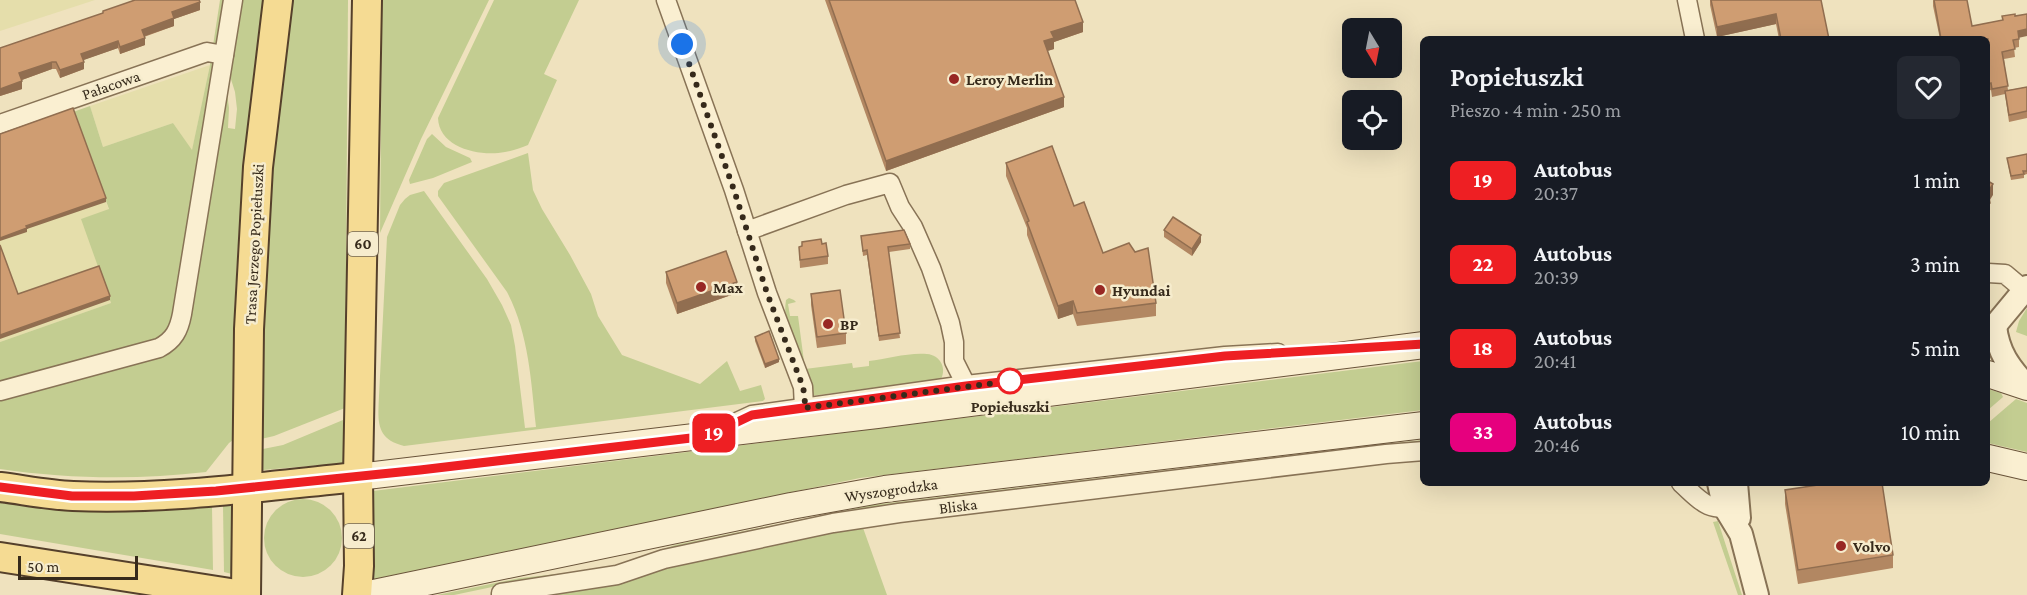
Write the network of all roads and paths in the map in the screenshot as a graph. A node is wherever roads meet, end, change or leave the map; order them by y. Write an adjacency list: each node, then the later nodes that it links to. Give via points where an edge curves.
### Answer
1 (233, 0): 7 (street)
2 (278, 0): 30 (main road, Trasa Jerzego Popiełuszki, via 257,179 249,328)
3 (666, 0): 9 (street)
4 (1687, 0): 6 (street)
5 (367, 3): 25 (main road, 60)
6 (1694, 36)
7 (224, 55): 8 (street, Pałacowa, via 207,52); 18 (street, via 182,314 174,336 159,348)
8 (0, 124)
9 (747, 231): 16 (street, via 890,183 944,302 954,342 954,361); 19 (street, via 803,387)
10 (1990, 273): 11 (street, via 2005,274)
11 (2026, 288): 12 (street)
12 (1991, 330): 17 (street, via 2006,362)
13 (1420, 345): 16 (street, via 1225,356)
14 (1420, 346): 21 (main road)
15 (1990, 375): 17 (main road)
16 (966, 386): 19 (street)
17 (2027, 387)
18 (0, 391)
19 (804, 408): 21 (street, via 752,415)
20 (1420, 425): 35 (main road, Wyszogrodzka, via 885,489)
21 (708, 436): 25 (main road)
22 (1420, 451): 36 (street, Bliska, via 844,522 664,559 617,575)
23 (1990, 458): 24 (main road)
24 (2027, 467)
25 (358, 477): 30 (main road); 34 (main road, 62)
26 (1684, 486): 31 (street, via 1703,503 1716,509)
27 (1720, 486): 31 (street)
28 (1735, 486): 31 (street)
29 (0, 487): 30 (main road, via 72,496)
30 (248, 488): 33 (main road, Trasa Jerzego Popiełuszki)
31 (1731, 508): 37 (street)
32 (0, 557): 33 (main road)
33 (244, 595)
34 (357, 595)
35 (364, 595)
36 (501, 595)
37 (1757, 595)

